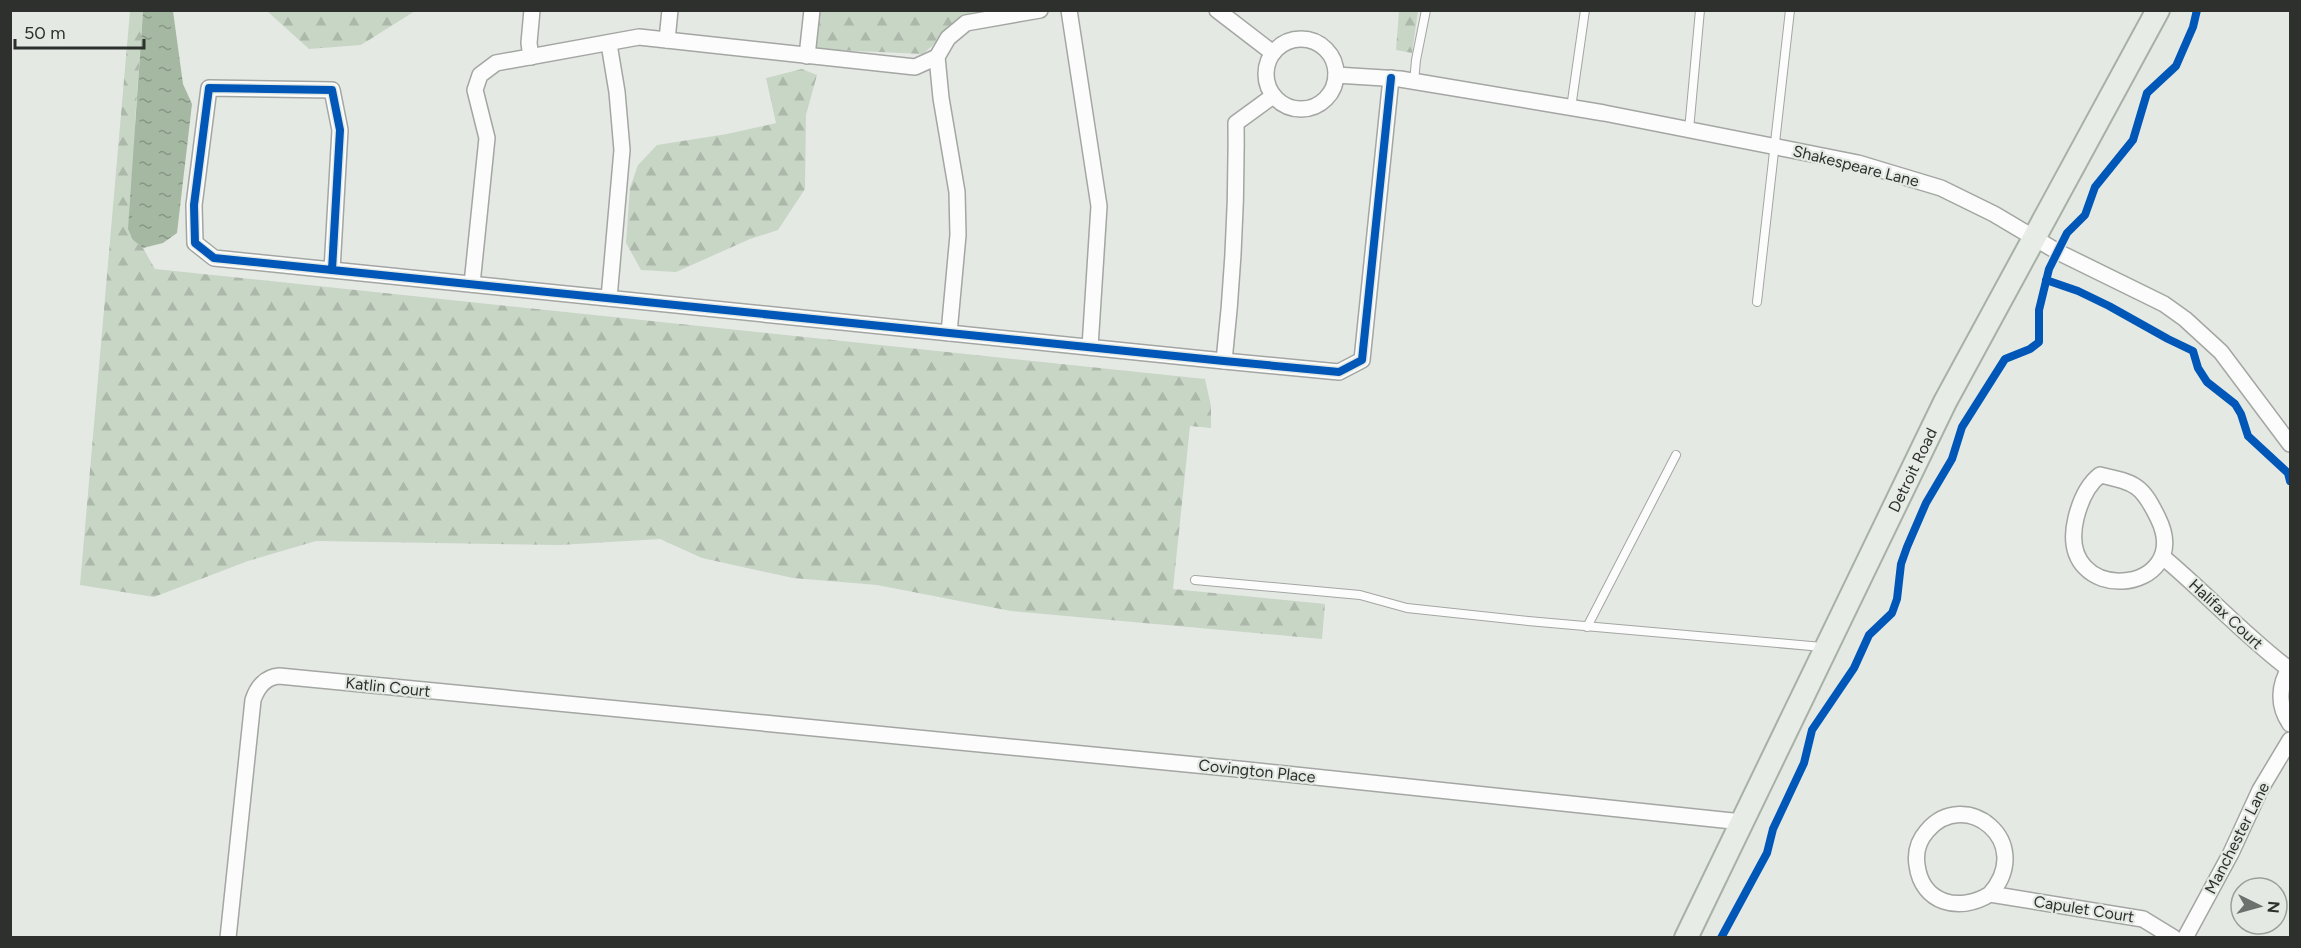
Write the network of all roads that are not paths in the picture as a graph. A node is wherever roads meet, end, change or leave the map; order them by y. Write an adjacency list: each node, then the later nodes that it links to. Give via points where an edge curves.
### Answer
1 (532, 10): 16 (street)
2 (670, 10): 12 (street)
3 (812, 10): 15 (street)
4 (1040, 10): 17 (street, via 966,23 948,38)
5 (1069, 10): 31 (street, via 1099,206)
6 (1217, 10): 14 (street)
7 (1426, 10): 20 (lane)
8 (1585, 10): 22 (lane)
9 (1700, 10): 23 (lane)
10 (1790, 10): 24 (lane)
11 (2158, 10): 25 (main road, Detroit Road)
12 (667, 40): 13 (street, via 639,37); 15 (street)
13 (609, 44): 16 (street); 28 (street, via 622,150)
14 (1273, 52): 18 (street, via 1293,40 1310,42 1327,52); 21 (street, via 1266,75)
15 (807, 56): 17 (street, via 915,67)
16 (531, 57): 27 (street, via 496,63 480,75 475,90 487,138)
17 (937, 57): 30 (street, via 957,192 958,235)
18 (1336, 75): 19 (street, Shakespeare Lane); 21 (street, via 1327,98 1314,107 1289,107)
19 (1391, 78): 20 (street, Shakespeare Lane); 32 (street, via 1362,360 1339,372)
20 (1414, 82): 22 (street, Shakespeare Lane)
21 (1273, 96): 32 (street, via 1236,123 1234,264)
22 (1571, 108): 23 (street, Shakespeare Lane)
23 (1689, 130): 24 (street, Shakespeare Lane)
24 (1775, 147): 25 (street, Shakespeare Lane, via 1858,162 1941,188); 29 (lane)
25 (2035, 239): 33 (street, Shakespeare Lane, via 2164,304 2199,330 2239,375); 38 (main road, Detroit Road, via 1945,402)
26 (332, 270): 26 (street, via 214,258 195,243 194,205 209,88 332,90 340,130); 27 (street)
27 (472, 284): 28 (street)
28 (609, 298): 30 (street)
29 (1757, 302)
30 (949, 333): 31 (street)
31 (1090, 347): 32 (street)
32 (1224, 361)
33 (2290, 444)
34 (1676, 454): 37 (lane)
35 (2164, 558): 35 (street, via 2161,523 2142,489 2100,475 2093,480 2075,525 2074,546 2080,562 2099,577 2129,581 2152,570); 39 (street, Halifax Court, via 2254,642)
36 (1195, 580): 37 (lane, via 1360,595 1407,608)
37 (1587, 627): 38 (lane)
38 (1826, 647): 43 (main road, Detroit Road)
39 (2290, 668): 40 (street, via 2280,700)
40 (2290, 724)
41 (772, 725): 43 (street, Covington Place); 45 (street, Katlin Court, via 273,676 260,686 253,700)
42 (2290, 740): 48 (street, Manchester Lane, via 2260,790)
43 (1742, 822): 46 (main road, Detroit Road)
44 (1990, 894): 44 (street, Capulet Court, via 1999,885 2006,860 1999,836 1991,826 1968,815 1955,815 1932,826 1918,847 1916,860 1920,878 1931,894 1954,905 1973,903); 47 (street, Capulet Court, via 2143,919)
45 (228, 938)
46 (1686, 938)
47 (2174, 938)
48 (2185, 938)

